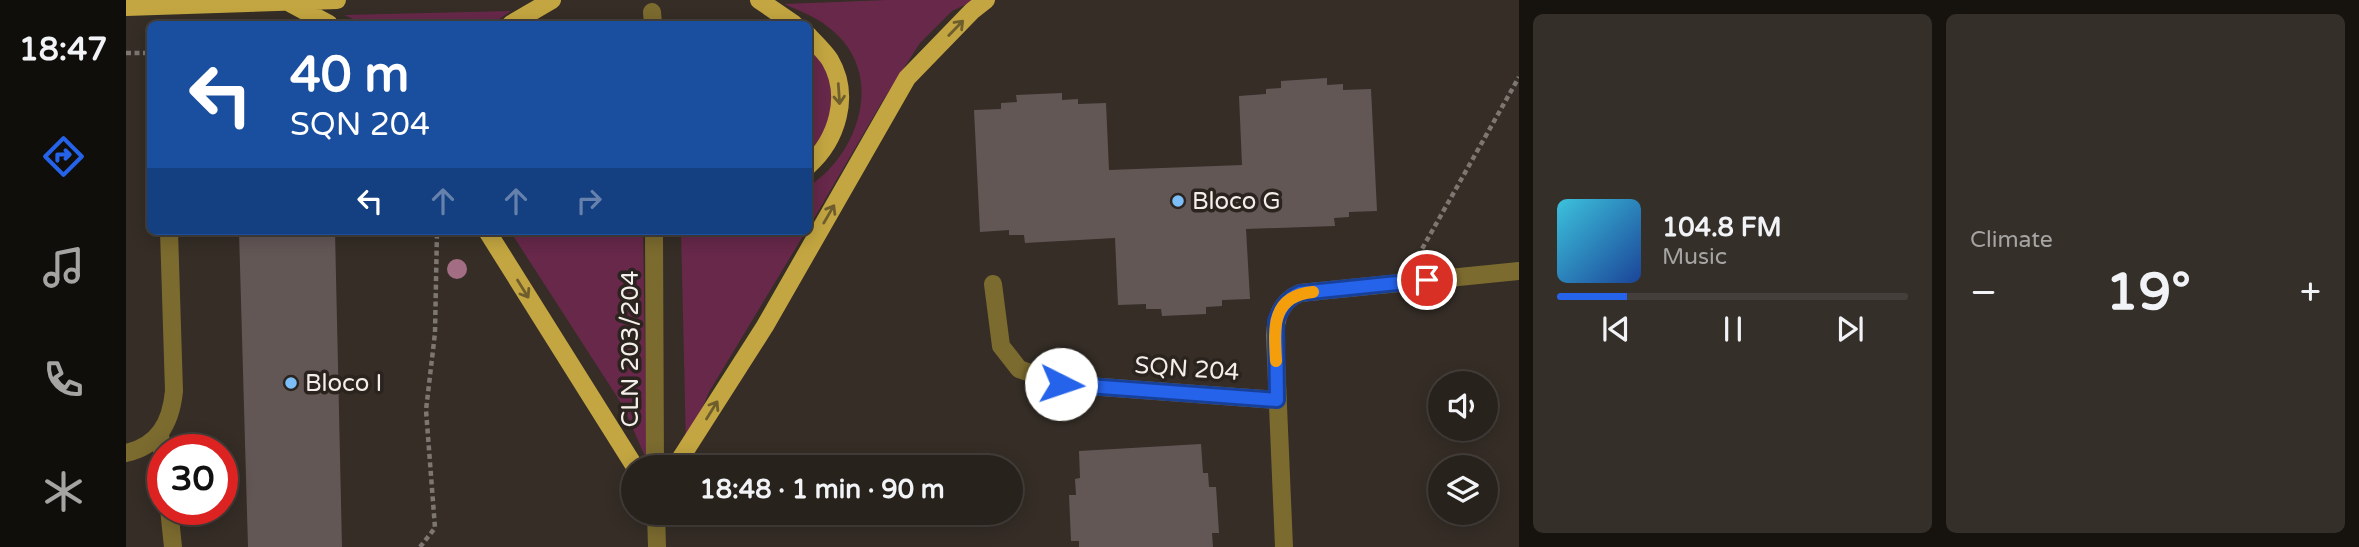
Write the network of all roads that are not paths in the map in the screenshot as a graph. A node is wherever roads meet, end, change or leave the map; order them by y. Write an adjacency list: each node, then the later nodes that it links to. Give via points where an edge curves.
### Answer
1 (337, 0): 5 (main road)
2 (552, 0): 8 (main road)
3 (759, 0): 9 (main road)
4 (986, 0): 23 (main road, one-way to 4, via 765,326 906,78)
5 (288, 2): 6 (main road); 7 (main road)
6 (126, 7)
7 (323, 21)
8 (516, 21)
9 (790, 21)
10 (812, 40): 11 (main road, one-way to 11, via 830,60 840,103 831,139)
11 (812, 161)
12 (169, 235): 18 (street, via 174,391 172,410)
13 (490, 235): 21 (main road, one-way to 21)
14 (654, 235): 22 (street, CLN 203/204)
15 (1519, 271): 17 (street, SQN 204, via 1300,293 1289,300 1276,321)
16 (993, 284): 17 (street, SQN 204, via 1001,346 1020,369 1061,384)
17 (1277, 400): 28 (street, SQN 204)
18 (160, 434)
19 (147, 444): 20 (street)
20 (126, 453)
21 (627, 455)
22 (655, 455)
23 (683, 455)
24 (171, 525): 26 (street)
25 (656, 525): 27 (street)
26 (173, 547)
27 (657, 547)
28 (1284, 547)

